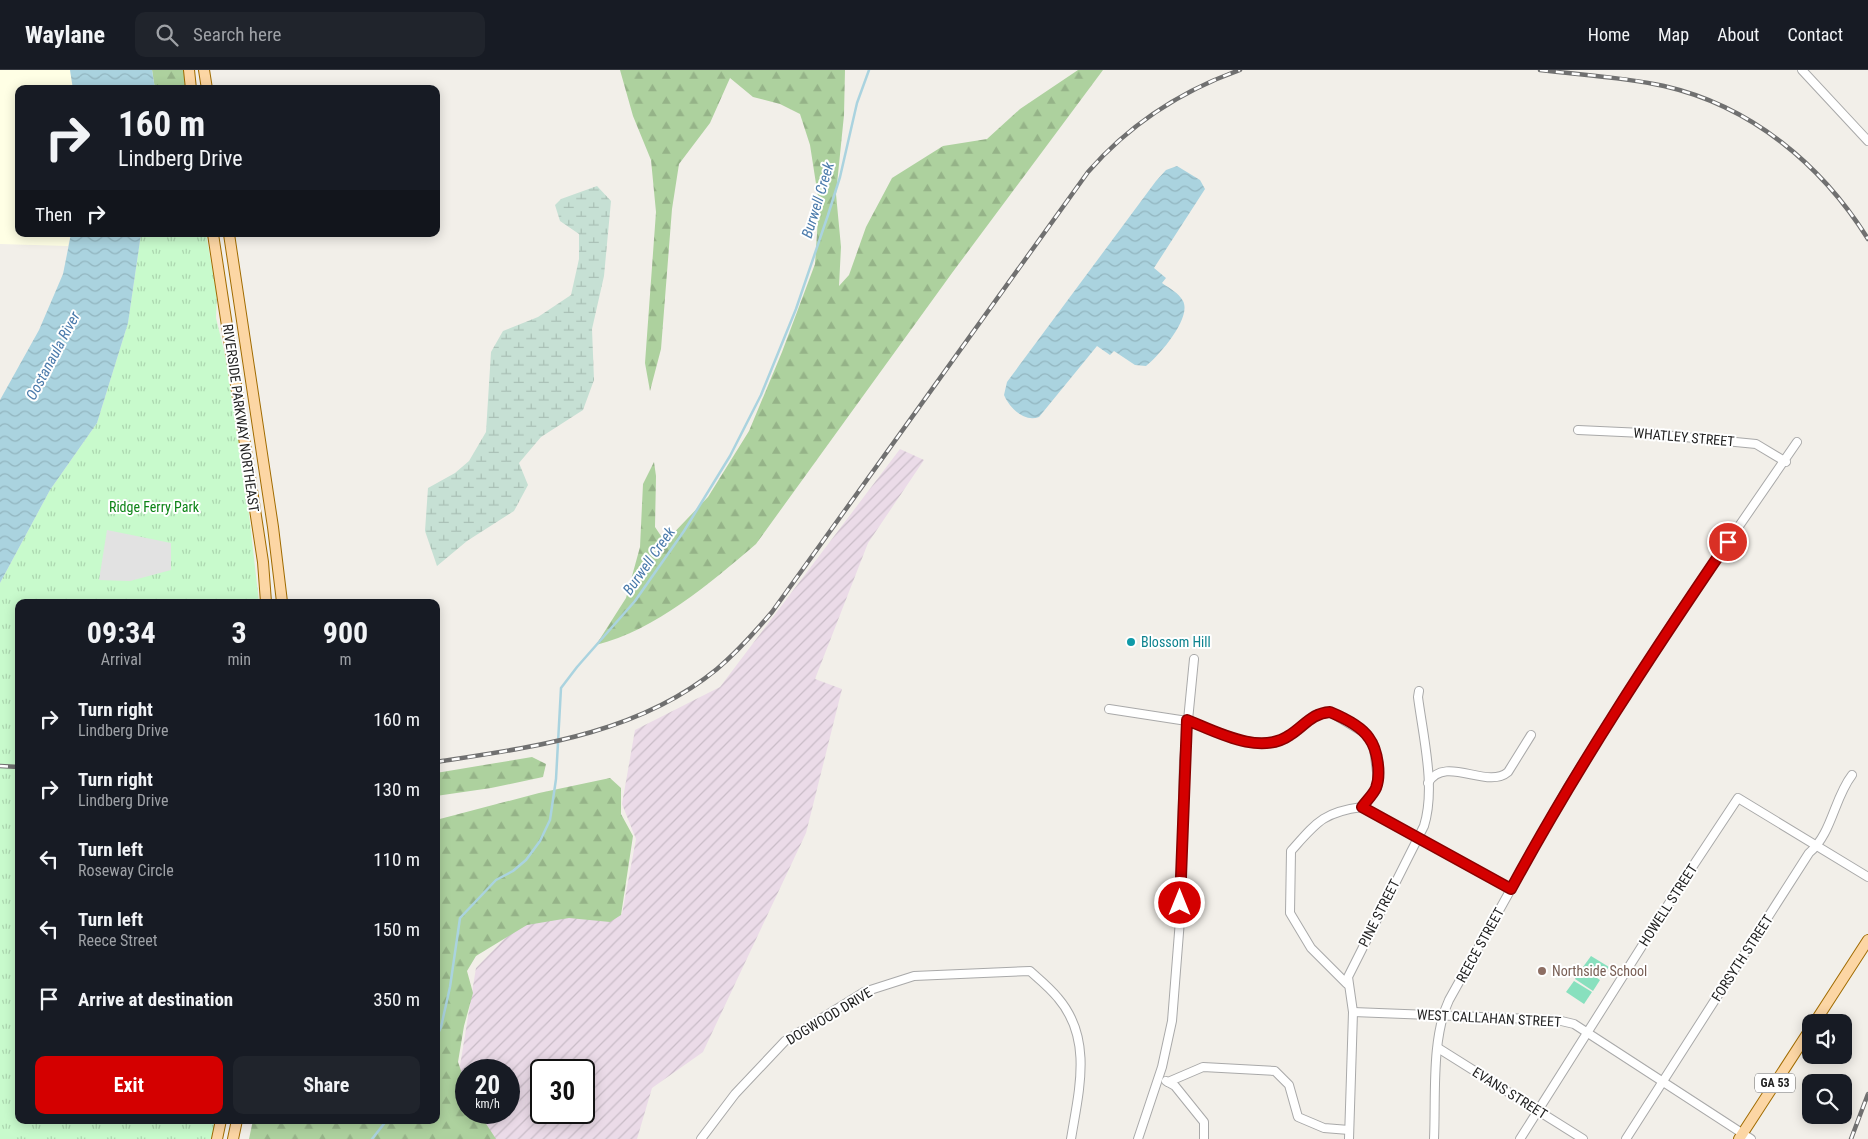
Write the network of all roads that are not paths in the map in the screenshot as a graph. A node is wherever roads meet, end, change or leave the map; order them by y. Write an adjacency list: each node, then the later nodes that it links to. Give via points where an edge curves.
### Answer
1 (189, 70): 4 (main road)
2 (204, 70): 5 (main road)
3 (1802, 70): 6 (street)
4 (191, 85)
5 (206, 85)
6 (1868, 141)
7 (213, 237): 12 (main road, RIVERSIDE PARKWAY NORTHEAST, via 263,562)
8 (229, 237): 13 (main road, RIVERSIDE PARKWAY NORTHEAST)
9 (1578, 430): 11 (street, WHATLEY STREET, via 1756,444)
10 (1797, 442): 11 (street, REECE STREET)
11 (1786, 462): 25 (street, REECE STREET, via 1672,624 1568,787)
12 (266, 599)
13 (282, 599)
14 (1194, 659): 17 (street)
15 (1419, 691): 20 (street, PINE STREET)
16 (1109, 709): 17 (street)
17 (1187, 720): 21 (street, via 1239,740 1263,744 1285,739 1316,715 1330,712 1363,732 1374,748 1378,780 1376,789); 34 (street, via 1177,967 1172,1021)
18 (1531, 735): 20 (street, via 1503,777 1449,772 1435,775)
19 (1852, 775): 23 (street, FORSYTH STREET, via 1842,787)
20 (1428, 783): 22 (street, PINE STREET, via 1428,814)
21 (1362, 807): 22 (street); 27 (street, via 1339,810 1316,824 1291,851 1290,913 1311,948)
22 (1419, 837): 25 (street); 27 (street, PINE STREET, via 1351,969)
23 (1816, 847): 24 (street); 31 (street, HOWELL STREET, via 1738,798); 35 (street, FORSYTH STREET, via 1809,852)
24 (1868, 877)
25 (1511, 889): 30 (street, REECE STREET)
26 (1868, 940): 29 (main road)
27 (1348, 984): 28 (street, PINE STREET)
28 (1353, 1012): 30 (street, WEST CALLAHAN STREET); 40 (street, PINE STREET)
29 (1820, 1014)
30 (1441, 1016): 31 (street, WEST CALLAHAN STREET, via 1557,1020 1574,1024); 33 (street, REECE STREET)
31 (1587, 1032): 35 (street, WEST CALLAHAN STREET); 37 (street, HOWELL STREET)
32 (1802, 1043): 41 (main road, GA 53)
33 (1438, 1048): 37 (street, EVANS STREET); 49 (street, REECE STREET)
34 (1158, 1078): 36 (street); 46 (street)
35 (1664, 1081): 41 (street, WEST CALLAHAN STREET); 52 (street, FORSYTH STREET)
36 (1168, 1082): 40 (street, via 1203,1067 1275,1071 1289,1085 1298,1117 1324,1128); 47 (street, via 1175,1086 1204,1122)
37 (1538, 1111): 50 (street, HOWELL STREET); 51 (street, EVANS STREET)
38 (220, 1124): 42 (main road)
39 (236, 1124): 43 (main road)
40 (1349, 1130): 48 (street, PINE STREET)
41 (1744, 1137)
42 (217, 1139)
43 (233, 1139)
44 (700, 1139): 45 (street, DOGWOOD DRIVE, via 735,1094 785,1041 864,992 914,976 1030,971 1058,998 1080,1040 1082,1058)
45 (1071, 1139)
46 (1138, 1139)
47 (1204, 1139)
48 (1349, 1139)
49 (1434, 1139)
50 (1520, 1139)
51 (1583, 1139)
52 (1626, 1139)

